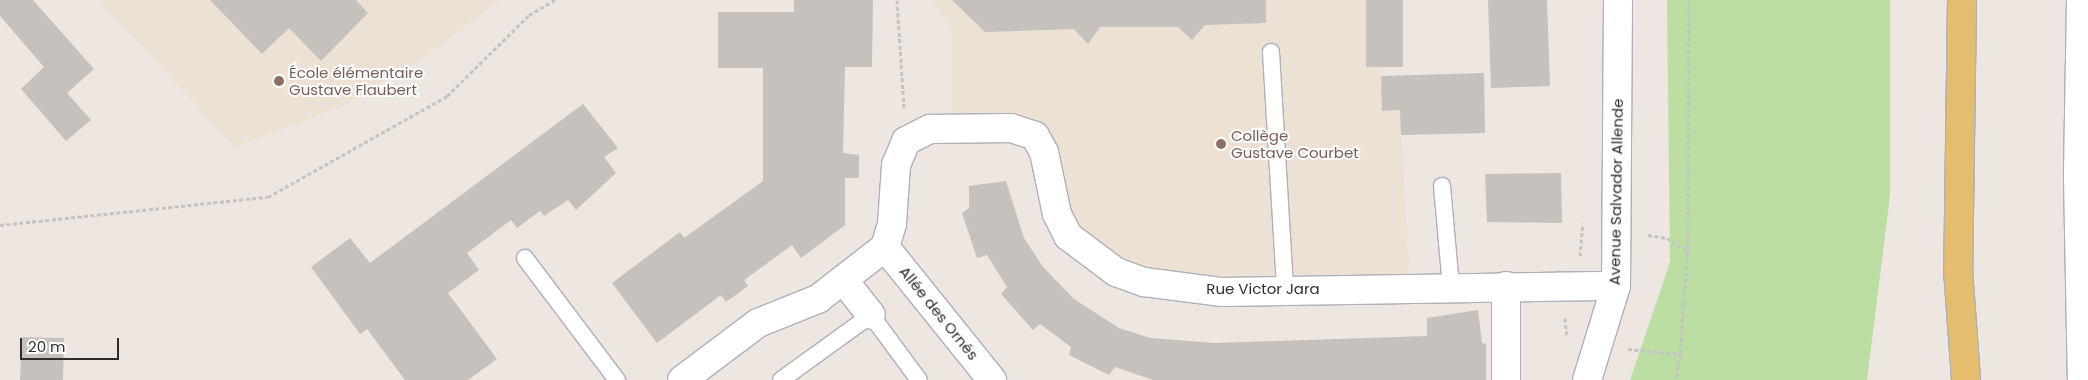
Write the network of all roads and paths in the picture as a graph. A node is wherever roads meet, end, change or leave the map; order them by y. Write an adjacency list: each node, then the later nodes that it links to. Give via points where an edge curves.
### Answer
1 (555, 0): 11 (path, via 529,15 447,96 268,197)
2 (897, 0): 8 (path)
3 (1618, 0): 18 (street, Avenue Salvador Allende)
4 (1689, 0): 23 (path, via 1688,248)
5 (1962, 0): 14 (main road)
6 (2081, 0): 34 (street, via 2078,178)
7 (1271, 52): 20 (lane)
8 (906, 141): 12 (street, via 896,166 892,224); 20 (street, Rue Victor Jara, via 930,129 952,128 1011,128 1035,136 1044,152 1057,214 1068,236 1116,272 1144,282 1222,292)
9 (1442, 186): 19 (lane)
10 (1584, 213): 16 (path, via 1581,254)
11 (0, 225)
12 (885, 247): 15 (street); 28 (street, Allée des Ornés)
13 (525, 258): 24 (lane)
14 (1958, 270): 32 (main road); 33 (main road)
15 (844, 280): 21 (street); 25 (street, via 818,299 758,323)
16 (1565, 285): 17 (street, Rue Victor Jara); 18 (street, Rue Victor Jara); 22 (path, via 1567,339)
17 (1506, 286): 19 (street, Rue Victor Jara); 29 (street)
18 (1616, 286): 22 (street, Avenue Salvador Allende)
19 (1451, 287): 20 (street, Rue Victor Jara)
20 (1285, 290)
21 (871, 315): 26 (lane); 27 (lane)
22 (1596, 346): 23 (path); 30 (street, Avenue Salvador Allende)
23 (1680, 354): 31 (path)
24 (617, 380)
25 (682, 380)
26 (782, 380)
27 (919, 380)
28 (992, 380)
29 (1506, 380)
30 (1587, 380)
31 (1676, 380)
32 (1946, 380)
33 (1966, 380)
34 (2082, 380)

